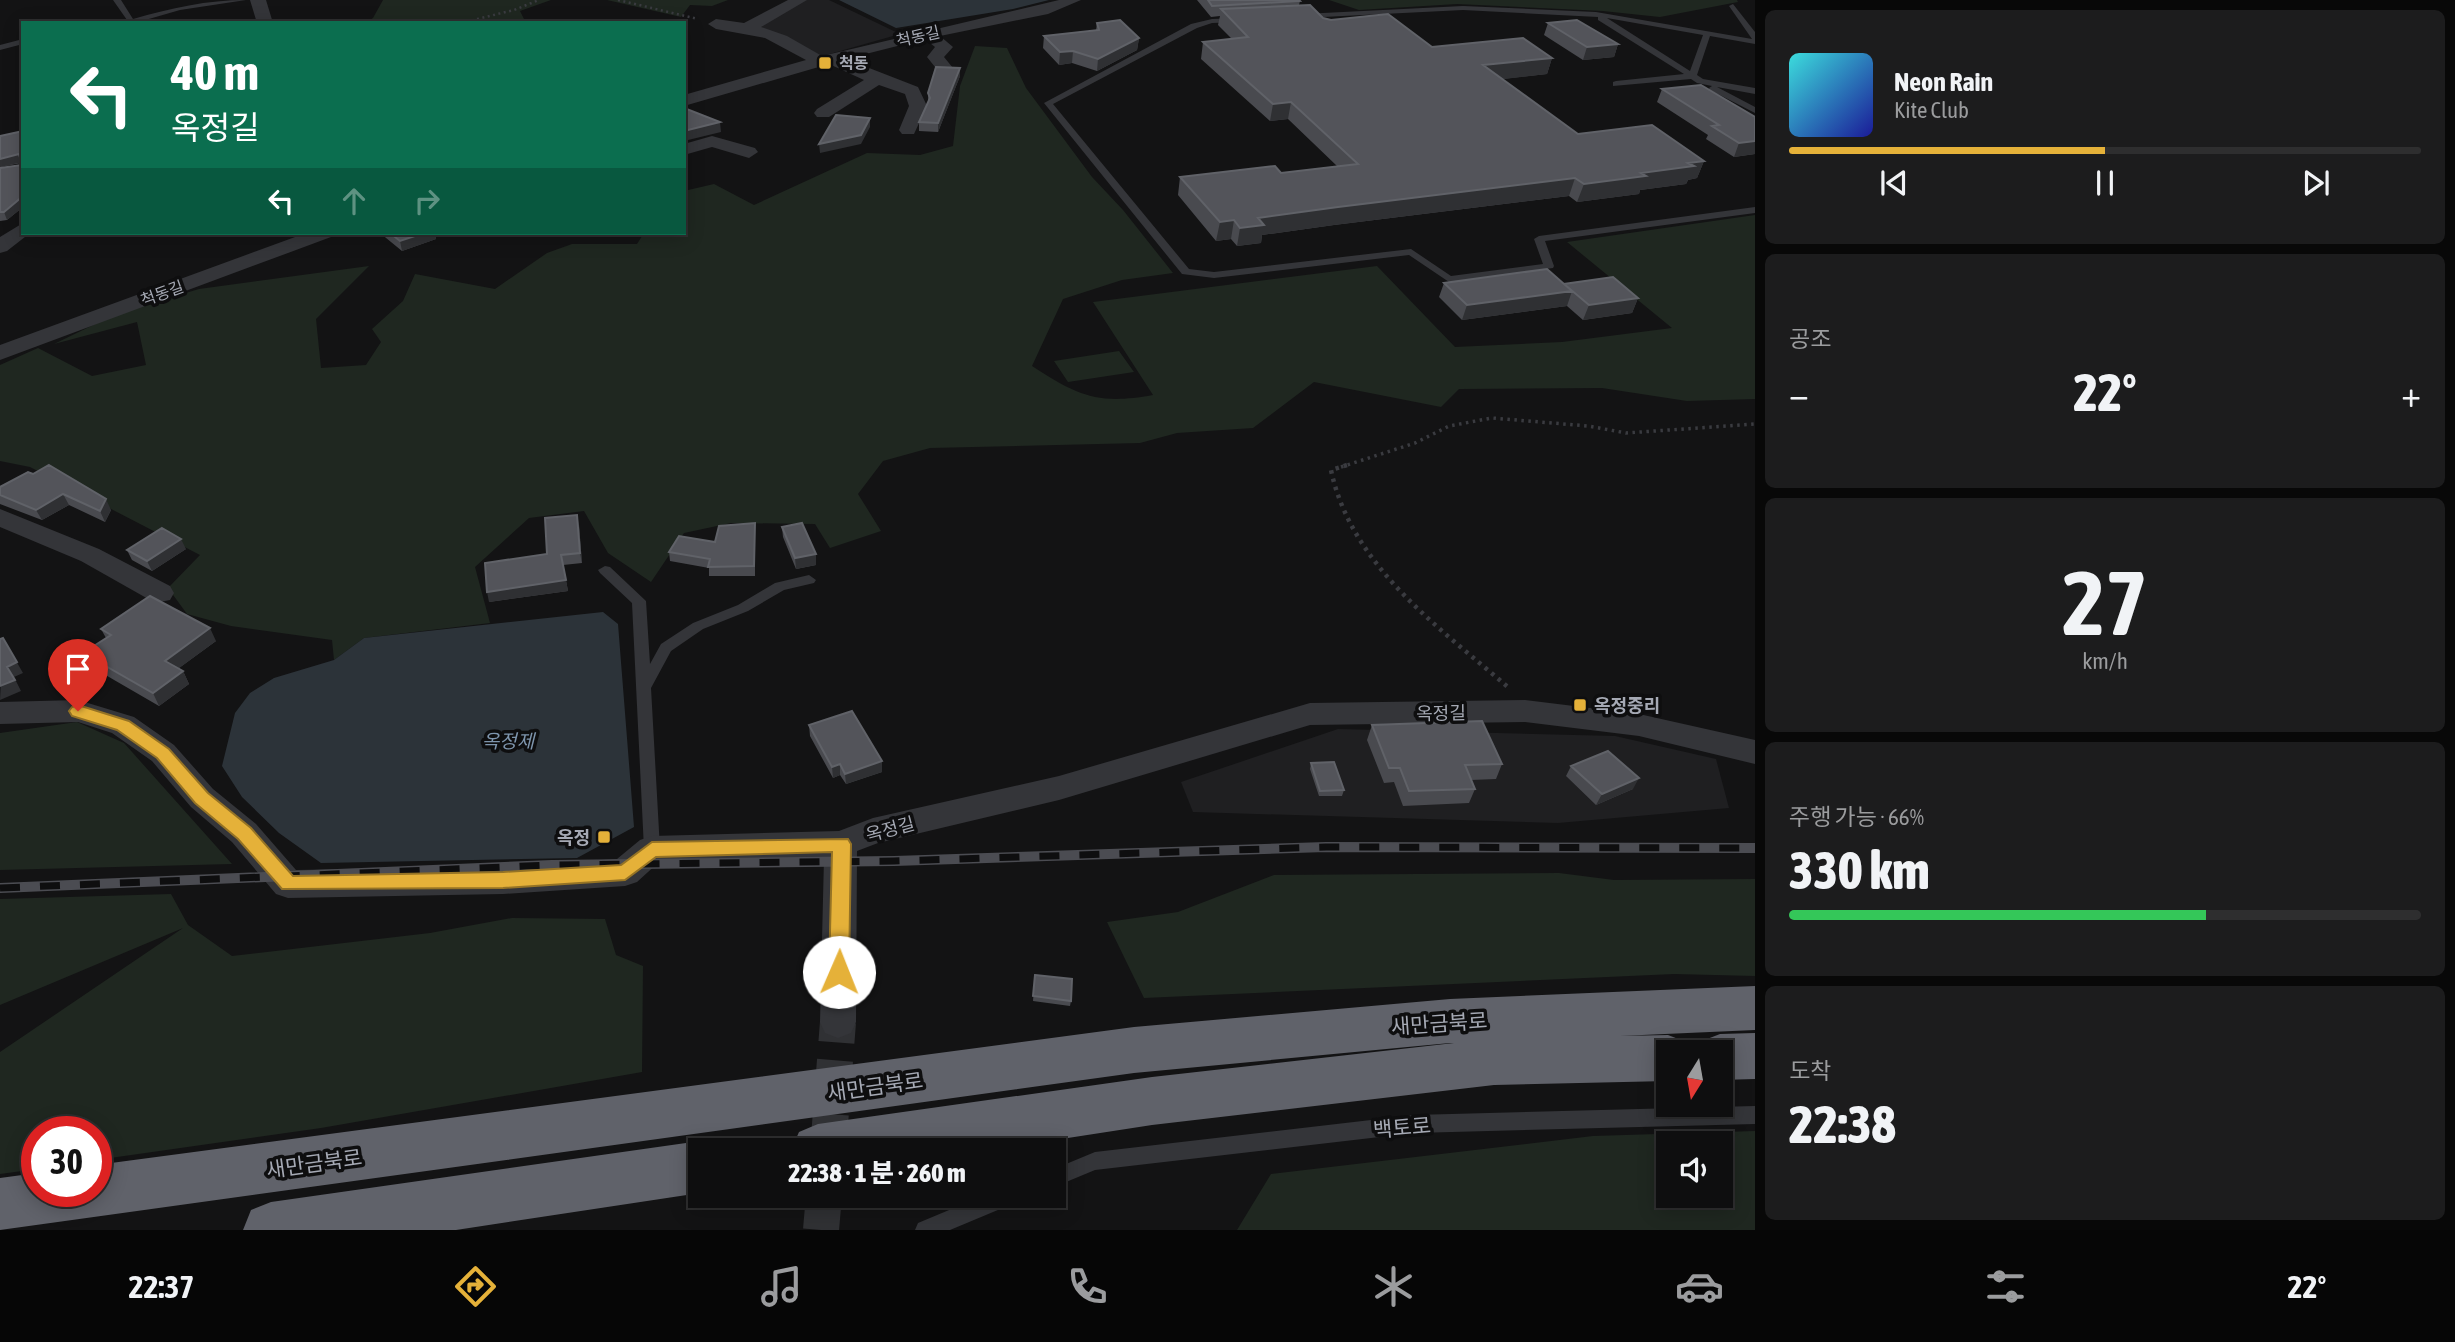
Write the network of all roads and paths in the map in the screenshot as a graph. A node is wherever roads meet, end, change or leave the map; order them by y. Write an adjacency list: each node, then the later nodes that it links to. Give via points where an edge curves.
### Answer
1 (117, 0): 12 (lane)
2 (242, 0): 13 (lane, via 179,8)
3 (258, 0): 14 (street)
4 (539, 0): 15 (path)
5 (618, 0): 16 (path)
6 (799, 0): 17 (street)
7 (1073, 0): 18 (street, 척동길, via 1045,12)
8 (1733, 6): 20 (lane)
9 (1596, 14): 10 (lane, via 1463,8); 19 (lane); 25 (lane)
10 (1296, 17)
11 (1254, 19): 35 (lane, via 1194,26 1048,103 1185,272 1214,275 1411,252 1449,279 1549,266 1539,239)
12 (128, 21)
13 (133, 21)
14 (264, 21)
15 (469, 21)
16 (716, 24): 17 (street)
17 (749, 27): 23 (street)
18 (928, 34): 23 (street, 척동길); 24 (street, via 945,47 935,57)
19 (1707, 34): 20 (lane); 25 (lane)
20 (1755, 40)
21 (21, 42): 22 (lane)
22 (0, 48)
23 (825, 59): 26 (street); 29 (street, 척동길)
24 (945, 68)
25 (1696, 78): 27 (lane); 28 (lane); 30 (lane)
26 (877, 79): 31 (street); 32 (street, via 912,91 918,106)
27 (1616, 84)
28 (1755, 91)
29 (686, 100)
30 (1755, 110)
31 (823, 114)
32 (908, 130)
33 (686, 149): 34 (street, via 712,141)
34 (749, 152)
35 (1755, 210)
36 (21, 231): 38 (street)
37 (319, 235): 39 (street, 척동길)
38 (0, 247)
39 (0, 353)
40 (1755, 424): 46 (path, via 1626,433 1492,418 1449,426 1415,443 1331,470 1355,528 1406,598 1517,695)
41 (0, 517): 44 (street, via 90,555)
42 (605, 570): 45 (lane, via 639,601)
43 (809, 580): 45 (lane, via 780,586 743,608 698,626 666,648)
44 (160, 593)
45 (644, 688): 50 (lane)
46 (1525, 711): 48 (street, 옥정길, via 1639,725); 49 (street, 옥정길, via 1310,714 1059,788 873,831)
47 (0, 713): 50 (street, via 78,711 123,725 163,753 288,884 503,880 625,872)
48 (1755, 752)
49 (841, 844): 50 (street, 옥정길); 52 (street)
50 (652, 849)
51 (1755, 1008): 60 (highway, 새만금북로, via 1450,1021 1134,1051)
52 (838, 1022)
53 (1755, 1056): 54 (highway)
54 (1733, 1057)
55 (1656, 1058): 57 (highway, via 1494,1062 1152,1101)
56 (1755, 1115): 59 (lane, 백토로, via 1415,1124 1095,1161)
57 (900, 1138)
58 (688, 1169): 62 (highway)
59 (1066, 1173)
60 (0, 1205)
61 (978, 1208): 63 (lane)
62 (271, 1230)
63 (925, 1230)

